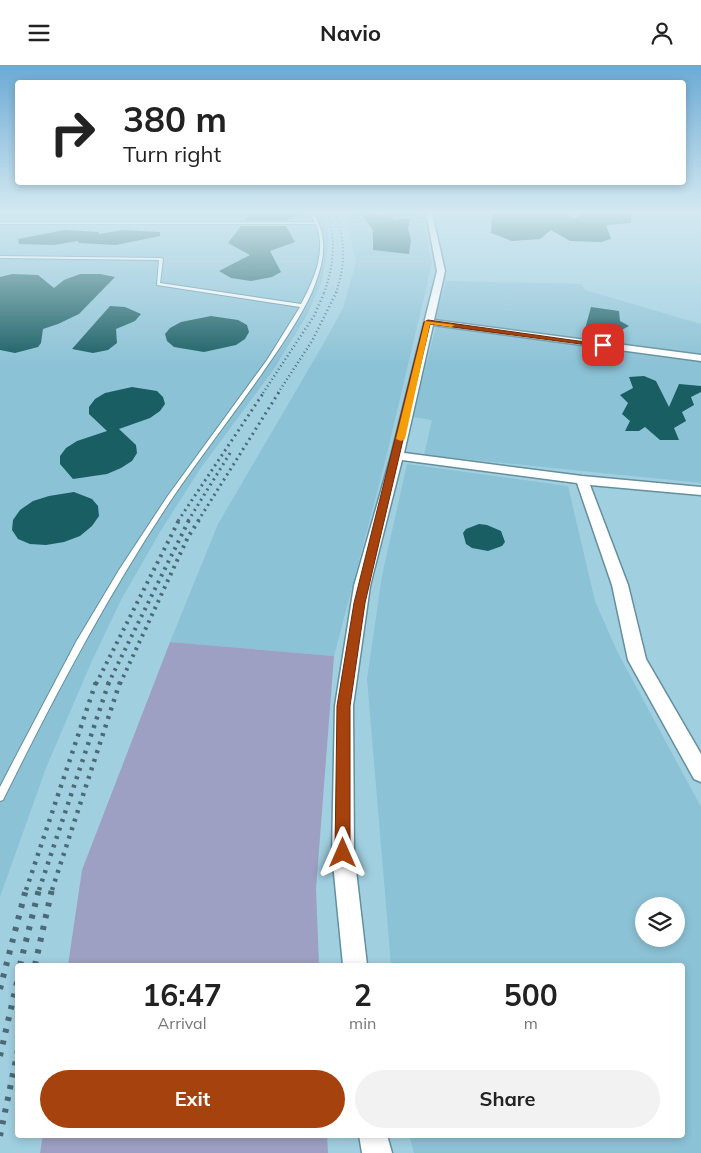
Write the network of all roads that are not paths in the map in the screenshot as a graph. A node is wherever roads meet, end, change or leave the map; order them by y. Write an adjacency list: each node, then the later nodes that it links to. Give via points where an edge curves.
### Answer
1 (160, 264): 4 (lane, via 158,284)
2 (320, 264): 4 (lane)
3 (440, 264): 5 (street, via 441,271)
4 (303, 306): 11 (lane, via 107,593 52,692)
5 (428, 322): 6 (street); 7 (street)
6 (701, 358)
7 (397, 456): 8 (street); 12 (street, via 362,586 344,706 343,853)
8 (582, 480): 9 (street); 10 (street, via 620,585 637,660)
9 (701, 491)
10 (701, 773)
11 (0, 797)
12 (355, 963)
13 (374, 1138): 14 (street)
14 (376, 1153)

